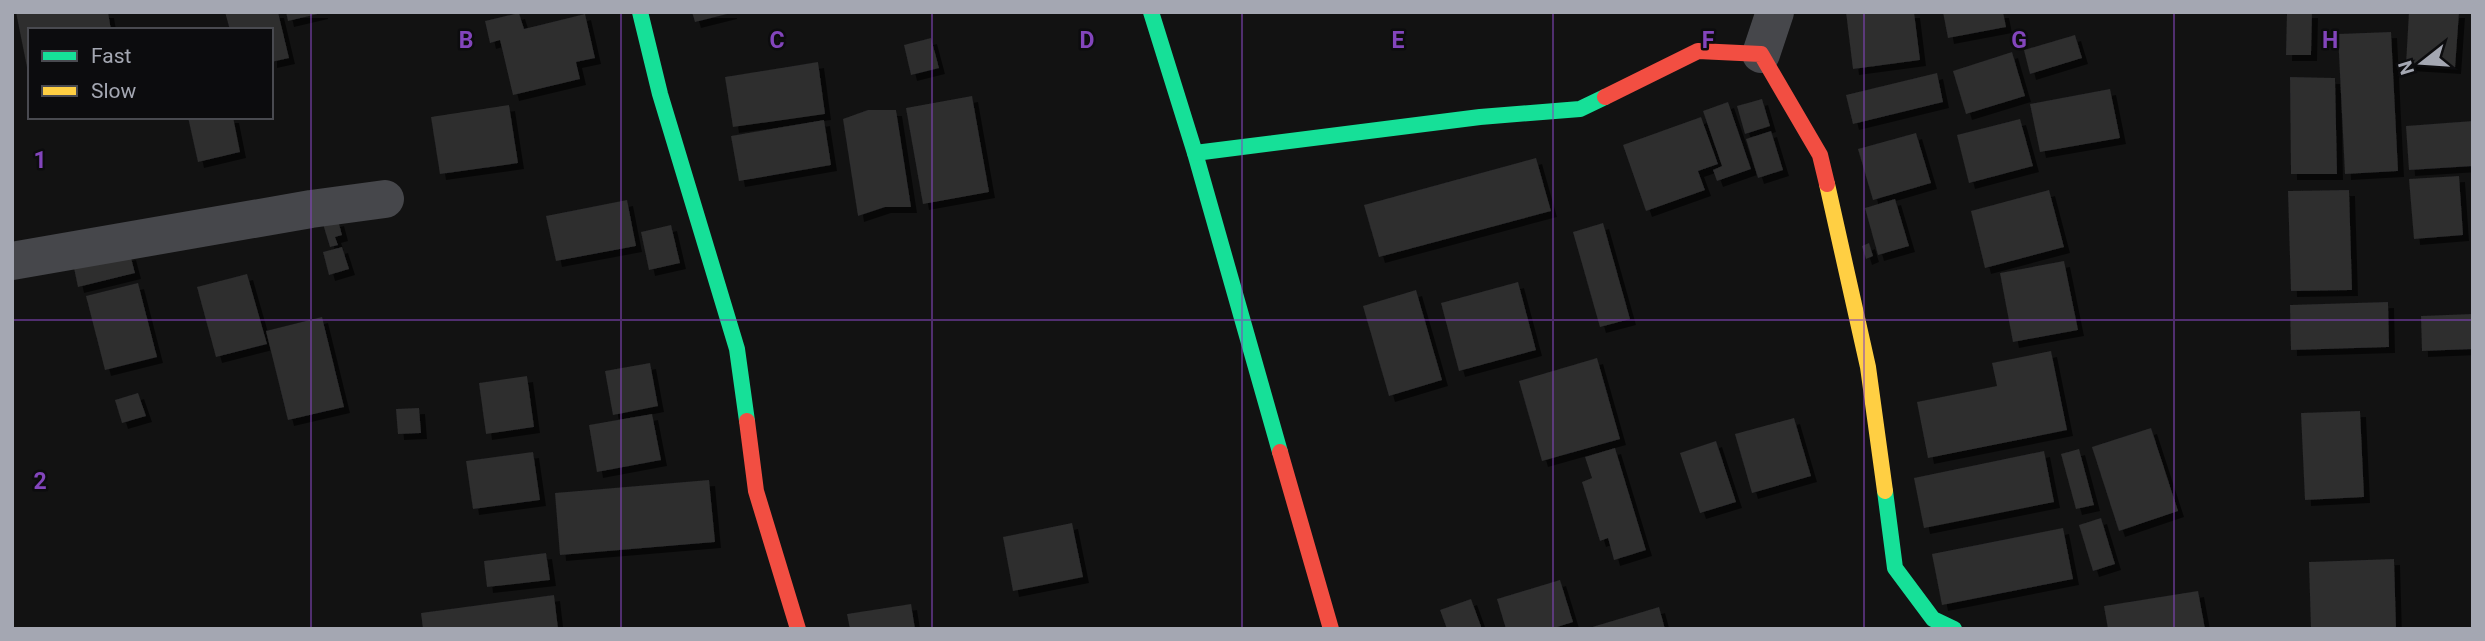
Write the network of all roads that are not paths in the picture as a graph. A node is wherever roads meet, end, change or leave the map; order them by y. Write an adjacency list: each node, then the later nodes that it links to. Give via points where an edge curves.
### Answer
1 (640, 12): 8 (street, via 660,94 737,348 756,491)
2 (1151, 12): 5 (street)
3 (1775, 12): 4 (street)
4 (1761, 54): 5 (street, via 1698,51 1580,109); 10 (street, via 1820,155 1868,367 1895,568 1934,619)
5 (1195, 153): 9 (street)
6 (385, 200): 7 (street)
7 (12, 261)
8 (798, 629)
9 (1331, 629)
10 (1954, 629)

